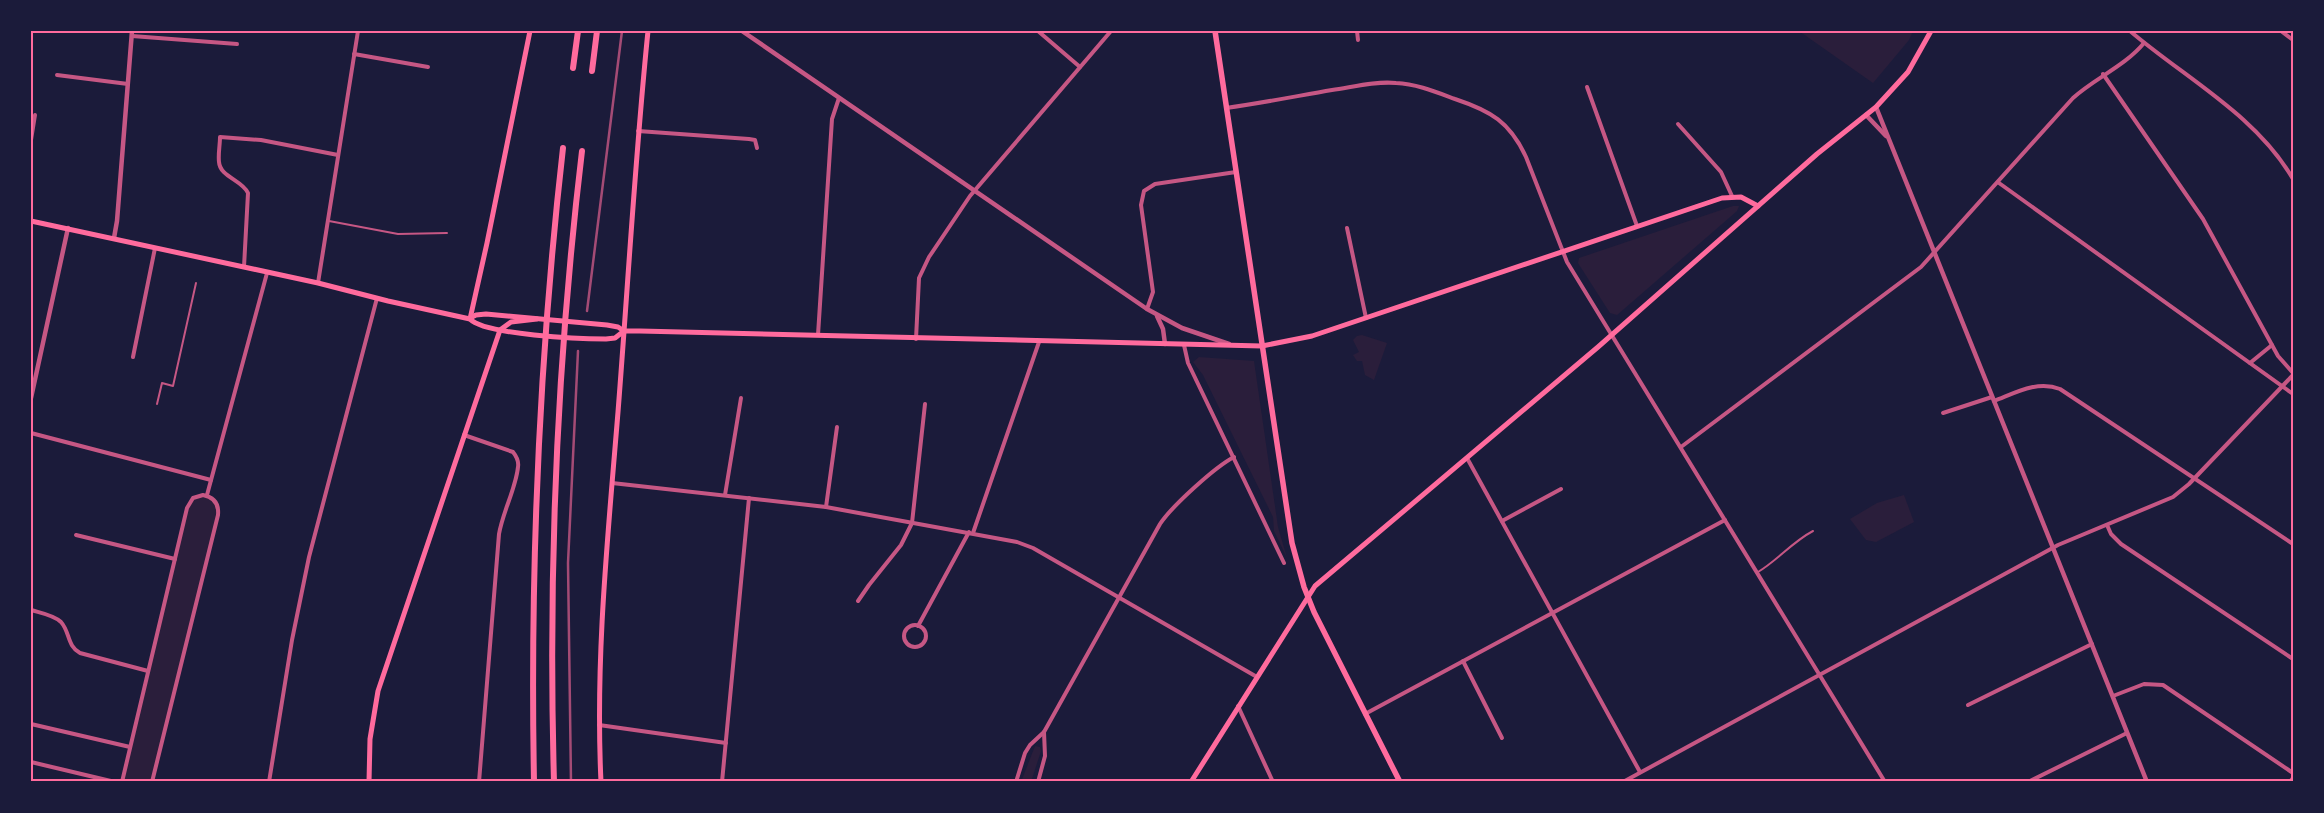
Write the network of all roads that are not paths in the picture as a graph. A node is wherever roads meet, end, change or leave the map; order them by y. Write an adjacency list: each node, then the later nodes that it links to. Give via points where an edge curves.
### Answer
1 (358, 31): 19 (street)
2 (530, 31): 65 (main road)
3 (578, 31): 22 (highway)
4 (597, 31): 23 (highway)
5 (648, 31): 34 (main road)
6 (742, 31): 28 (street)
7 (1038, 31): 21 (street)
8 (1111, 31): 21 (street)
9 (1214, 31): 30 (main road)
10 (1357, 31): 15 (street)
11 (1931, 31): 29 (main road, via 1908,72)
12 (2130, 31): 17 (street)
13 (2281, 31): 16 (street)
14 (132, 34): 18 (street); 26 (street)
15 (1358, 40)
16 (2293, 40)
17 (2144, 43): 24 (street); 42 (street, via 2251,126)
18 (237, 44)
19 (354, 54): 20 (street); 40 (street)
20 (428, 67)
21 (1080, 67): 44 (street)
22 (573, 68)
23 (592, 71)
24 (2103, 74): 43 (street, via 2067,104); 75 (street, via 2203,219)
25 (57, 75): 26 (street)
26 (128, 84): 53 (street)
27 (1587, 87): 49 (street)
28 (839, 98): 44 (street); 69 (street, via 832,119)
29 (1876, 107): 32 (main road); 35 (street)
30 (1226, 108): 41 (main road); 55 (street, via 1384,83 1418,86 1479,107 1501,121 1518,142)
31 (35, 115): 36 (street)
32 (1866, 115): 35 (street); 46 (main road)
33 (1678, 124): 45 (street, via 1724,176)
34 (638, 131): 38 (street, via 749,139 755,140); 68 (main road)
35 (1888, 138): 56 (street)
36 (31, 140)
37 (563, 148): 149 (highway, via 547,309 536,485)
38 (757, 148)
39 (582, 151): 150 (highway, via 566,307 556,468 552,627)
40 (338, 155): 48 (street); 57 (street, via 261,140 220,138 220,167 248,192)
41 (1236, 172): 62 (street, via 1155,184 1144,191 1141,205 1154,292); 77 (main road)
42 (2293, 180)
43 (1998, 182): 56 (street); 79 (street)
44 (974, 191): 62 (street); 71 (street, via 922,267)
45 (1732, 196): 46 (main road, via 1744,197); 49 (main road)
46 (1758, 206): 70 (main road)
47 (31, 221): 50 (main road)
48 (327, 221): 52 (lane, via 398,234); 60 (street)
49 (1637, 226): 55 (main road)
50 (68, 228): 53 (main road); 81 (street)
51 (1347, 228): 64 (street)
52 (447, 233)
53 (114, 238): 54 (main road)
54 (155, 248): 57 (main road); 78 (street)
55 (1562, 251): 64 (main road); 70 (street)
56 (1934, 253): 86 (street); 93 (street, via 1917,270)
57 (244, 268): 58 (main road)
58 (267, 273): 60 (main road); 97 (street)
59 (196, 283): 87 (lane, via 173,386 162,384)
60 (318, 283): 61 (main road)
61 (377, 298): 65 (main road); 146 (street, via 309,557)
62 (1147, 309): 63 (street)
63 (1156, 314): 73 (street, via 1162,325); 76 (street, via 1182,328)
64 (1366, 318): 77 (main road, via 1292,342)
65 (470, 319): 66 (main road, via 486,314); 67 (main road)
66 (537, 319): 67 (main road, via 511,322); 68 (main road, via 614,326)
67 (500, 330): 68 (main road, via 593,339 611,339); 92 (main road)
68 (624, 332): 69 (main road); 98 (main road)
69 (818, 335): 71 (main road)
70 (1611, 335): 93 (street); 95 (main road)
71 (916, 339): 72 (main road)
72 (1039, 342): 73 (main road); 109 (street)
73 (1165, 344): 74 (main road)
74 (1184, 345): 76 (main road); 94 (street, via 1188,363)
75 (2272, 345): 79 (street); 80 (street)
76 (1236, 346): 77 (main road)
77 (1262, 346): 116 (main road, via 1292,543)
78 (133, 357)
79 (2250, 363): 82 (street)
80 (2293, 374): 82 (street)
81 (33, 382): 84 (street)
82 (2282, 386): 83 (street); 96 (street)
83 (2293, 394)
84 (31, 398)
85 (740, 398): 101 (street)
86 (1993, 399): 89 (street); 96 (street, via 2037,386 2052,386); 112 (street)
87 (157, 404)
88 (925, 404): 106 (street)
89 (1943, 413)
90 (837, 427): 103 (street)
91 (31, 433): 97 (street)
92 (464, 435): 147 (main road, via 378,691 370,739); 148 (street, via 513,452 518,461 517,475 499,534)
93 (1681, 447): 105 (street)
94 (1234, 458): 114 (street); 117 (street, via 1220,466 1167,514)
95 (1467, 458): 104 (street); 116 (main road, via 1318,583)
96 (2195, 478): 107 (street, via 2173,497); 111 (street)
97 (211, 480): 100 (street)
98 (612, 483): 101 (street); 133 (main road)
99 (1561, 489): 104 (street)
100 (206, 495): 113 (street, via 198,495 189,502); 145 (street, via 217,504 218,515)
101 (725, 495): 102 (street)
102 (749, 498): 103 (street); 137 (street)
103 (826, 507): 106 (street)
104 (1502, 520): 120 (street)
105 (1725, 520): 115 (street); 120 (street)
106 (912, 523): 109 (street); 118 (street, via 901,545)
107 (2107, 525): 112 (street); 123 (street, via 2121,544)
108 (1813, 532): 115 (lane)
109 (971, 533): 117 (street, via 1033,548); 121 (street)
110 (76, 535): 113 (street)
111 (2293, 544)
112 (2053, 548): 122 (street); 126 (street)
113 (175, 559): 125 (street)
114 (1284, 563)
115 (1758, 572): 126 (street)
116 (1307, 596): 127 (main road); 131 (main road)
117 (1119, 598): 127 (street); 134 (street)
118 (858, 601)
119 (31, 610): 125 (street, via 62,623 72,646 80,653)
120 (1553, 613): 124 (street); 140 (street)
121 (918, 626): 121 (street, via 925,631 926,640 921,645 912,646 906,641 906,632 912,626)
122 (2092, 644): 128 (street); 129 (street)
123 (2293, 659)
124 (1463, 661): 131 (street); 136 (street)
125 (148, 671): 138 (street)
126 (1820, 674): 140 (street); 159 (street)
127 (1256, 677): 130 (main road)
128 (2113, 696): 135 (street); 141 (street, via 2144,684 2163,686)
129 (1968, 705)
130 (1238, 706): 155 (main road); 156 (street)
131 (1366, 714): 157 (main road)
132 (31, 724): 138 (street)
133 (599, 725): 137 (street); 151 (main road)
134 (1044, 732): 153 (street, via 1025,753); 154 (street, via 1045,756)
135 (2127, 733): 160 (street); 161 (street)
136 (1502, 738)
137 (726, 743): 152 (street)
138 (130, 747): 144 (street)
139 (31, 762): 143 (street)
140 (1640, 772): 158 (street)
141 (2293, 773)
142 (2293, 778): 162 (street)
143 (116, 782)
144 (122, 782)
145 (152, 782)
146 (269, 782)
147 (369, 782)
148 (479, 782)
149 (534, 782)
150 (554, 782)
151 (601, 782)
152 (722, 782)
153 (1016, 782)
154 (1038, 782)
155 (1191, 782)
156 (1273, 782)
157 (1400, 782)
158 (1623, 782)
159 (1885, 782)
160 (2028, 782)
161 (2147, 782)
162 (2290, 782)

